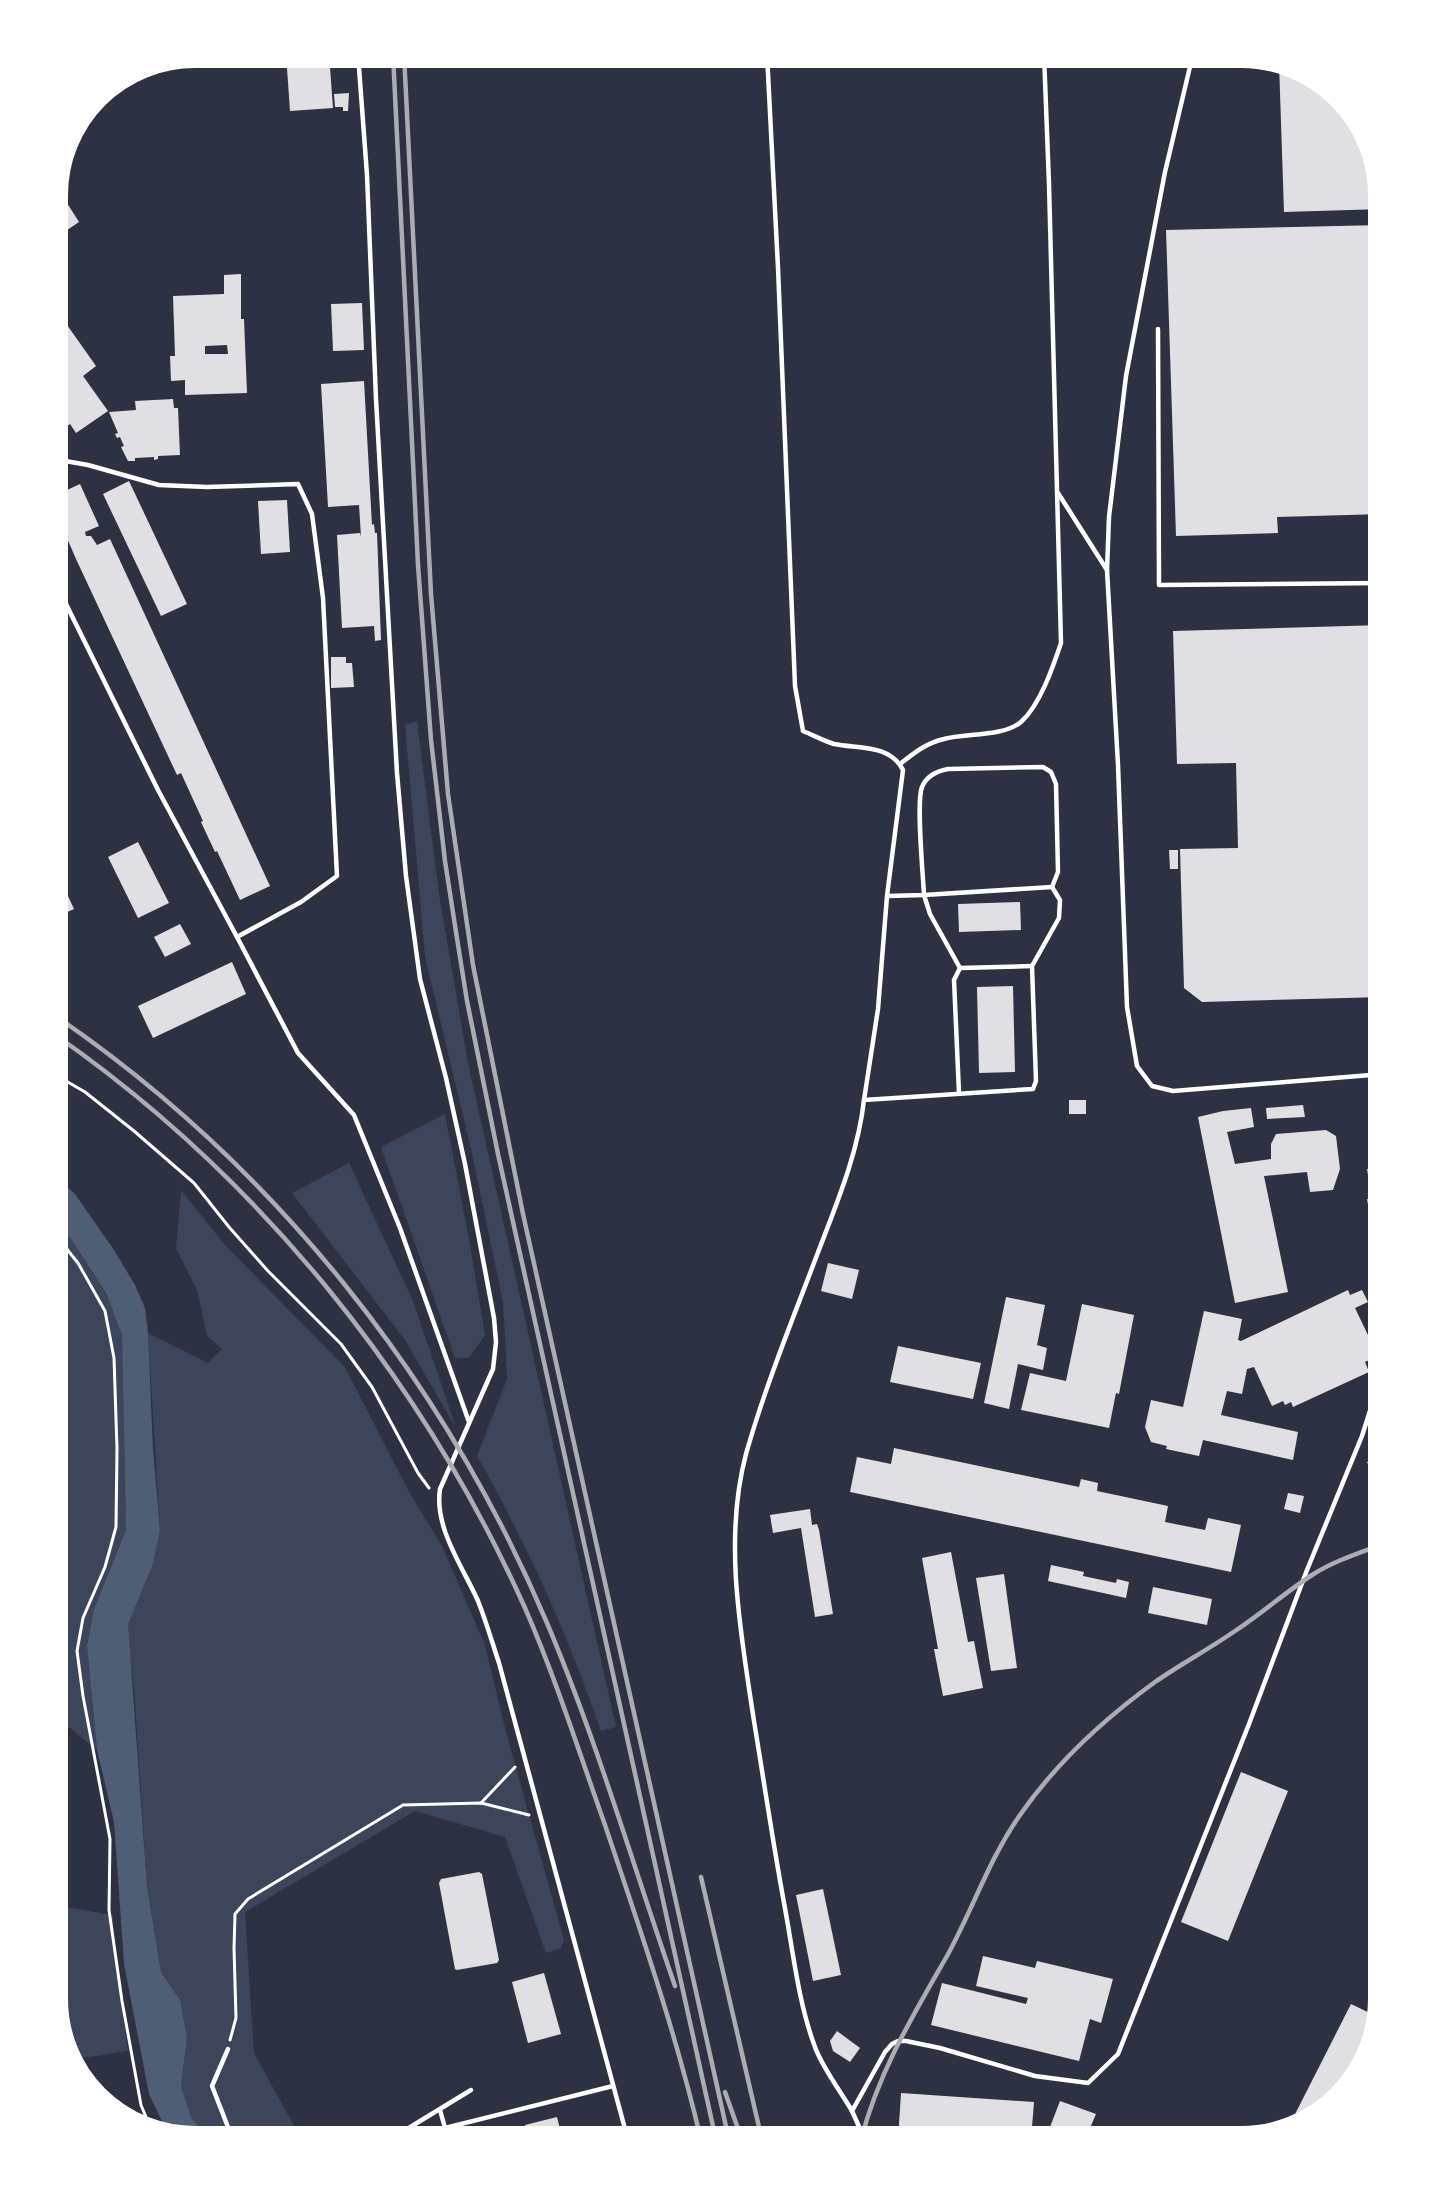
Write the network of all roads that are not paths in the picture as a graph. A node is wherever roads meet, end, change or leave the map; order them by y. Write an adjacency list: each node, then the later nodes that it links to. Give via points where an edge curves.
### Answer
1 (359, 65): 22 (lane, via 406,876 420,979 465,1164 495,1330 493,1369)
2 (768, 65): 11 (lane, via 795,686 803,730 832,743 885,752)
3 (1044, 65): 7 (lane)
4 (1190, 65): 8 (lane, via 1126,376 1109,517)
5 (1158, 329): 9 (lane, via 1159,585)
6 (65, 461): 15 (lane, via 159,485 298,484 312,514 323,598 337,876 301,902)
7 (1057, 491): 8 (lane); 11 (lane, via 1061,643 1038,698 1021,722 1008,729 943,739 923,746)
8 (1107, 570): 18 (lane, via 1127,1007 1137,1066 1152,1086 1173,1091)
9 (1372, 583)
10 (65, 601): 15 (lane)
11 (900, 764): 14 (lane, via 900,808)
12 (1052, 887): 13 (lane); 13 (lane, via 1058,872 1056,784 1051,772 1043,766 948,769 929,777 920,794); 16 (lane, via 1060,900 1059,918)
13 (924, 895): 14 (lane); 17 (lane, via 930,914)
14 (887, 896): 20 (lane, via 878,1009)
15 (237, 937): 22 (lane, via 298,1053 354,1115 400,1228)
16 (1032, 966): 17 (lane); 19 (lane, via 1036,1081 1033,1089)
17 (960, 968): 19 (lane, via 954,980)
18 (1372, 1075)
19 (958, 1093): 20 (lane)
20 (864, 1100): 27 (lane, via 861,1127 840,1196 772,1374 746,1456 735,1543 746,1664 806,2018 816,2050)
21 (1372, 1405): 27 (lane, via 1118,2054 1088,2083 1035,2076 940,2048 899,2041 885,2052)
22 (469, 1422): 24 (lane, via 438,1498 446,1532 490,1635)
23 (228, 2049): 28 (lane, via 212,2085)
24 (613, 2086): 26 (lane, via 445,2128); 30 (lane)
25 (471, 2090): 26 (lane)
26 (440, 2110): 29 (lane)
27 (852, 2111): 31 (lane)
28 (228, 2129)
29 (407, 2129)
30 (625, 2129)
31 (860, 2130)

